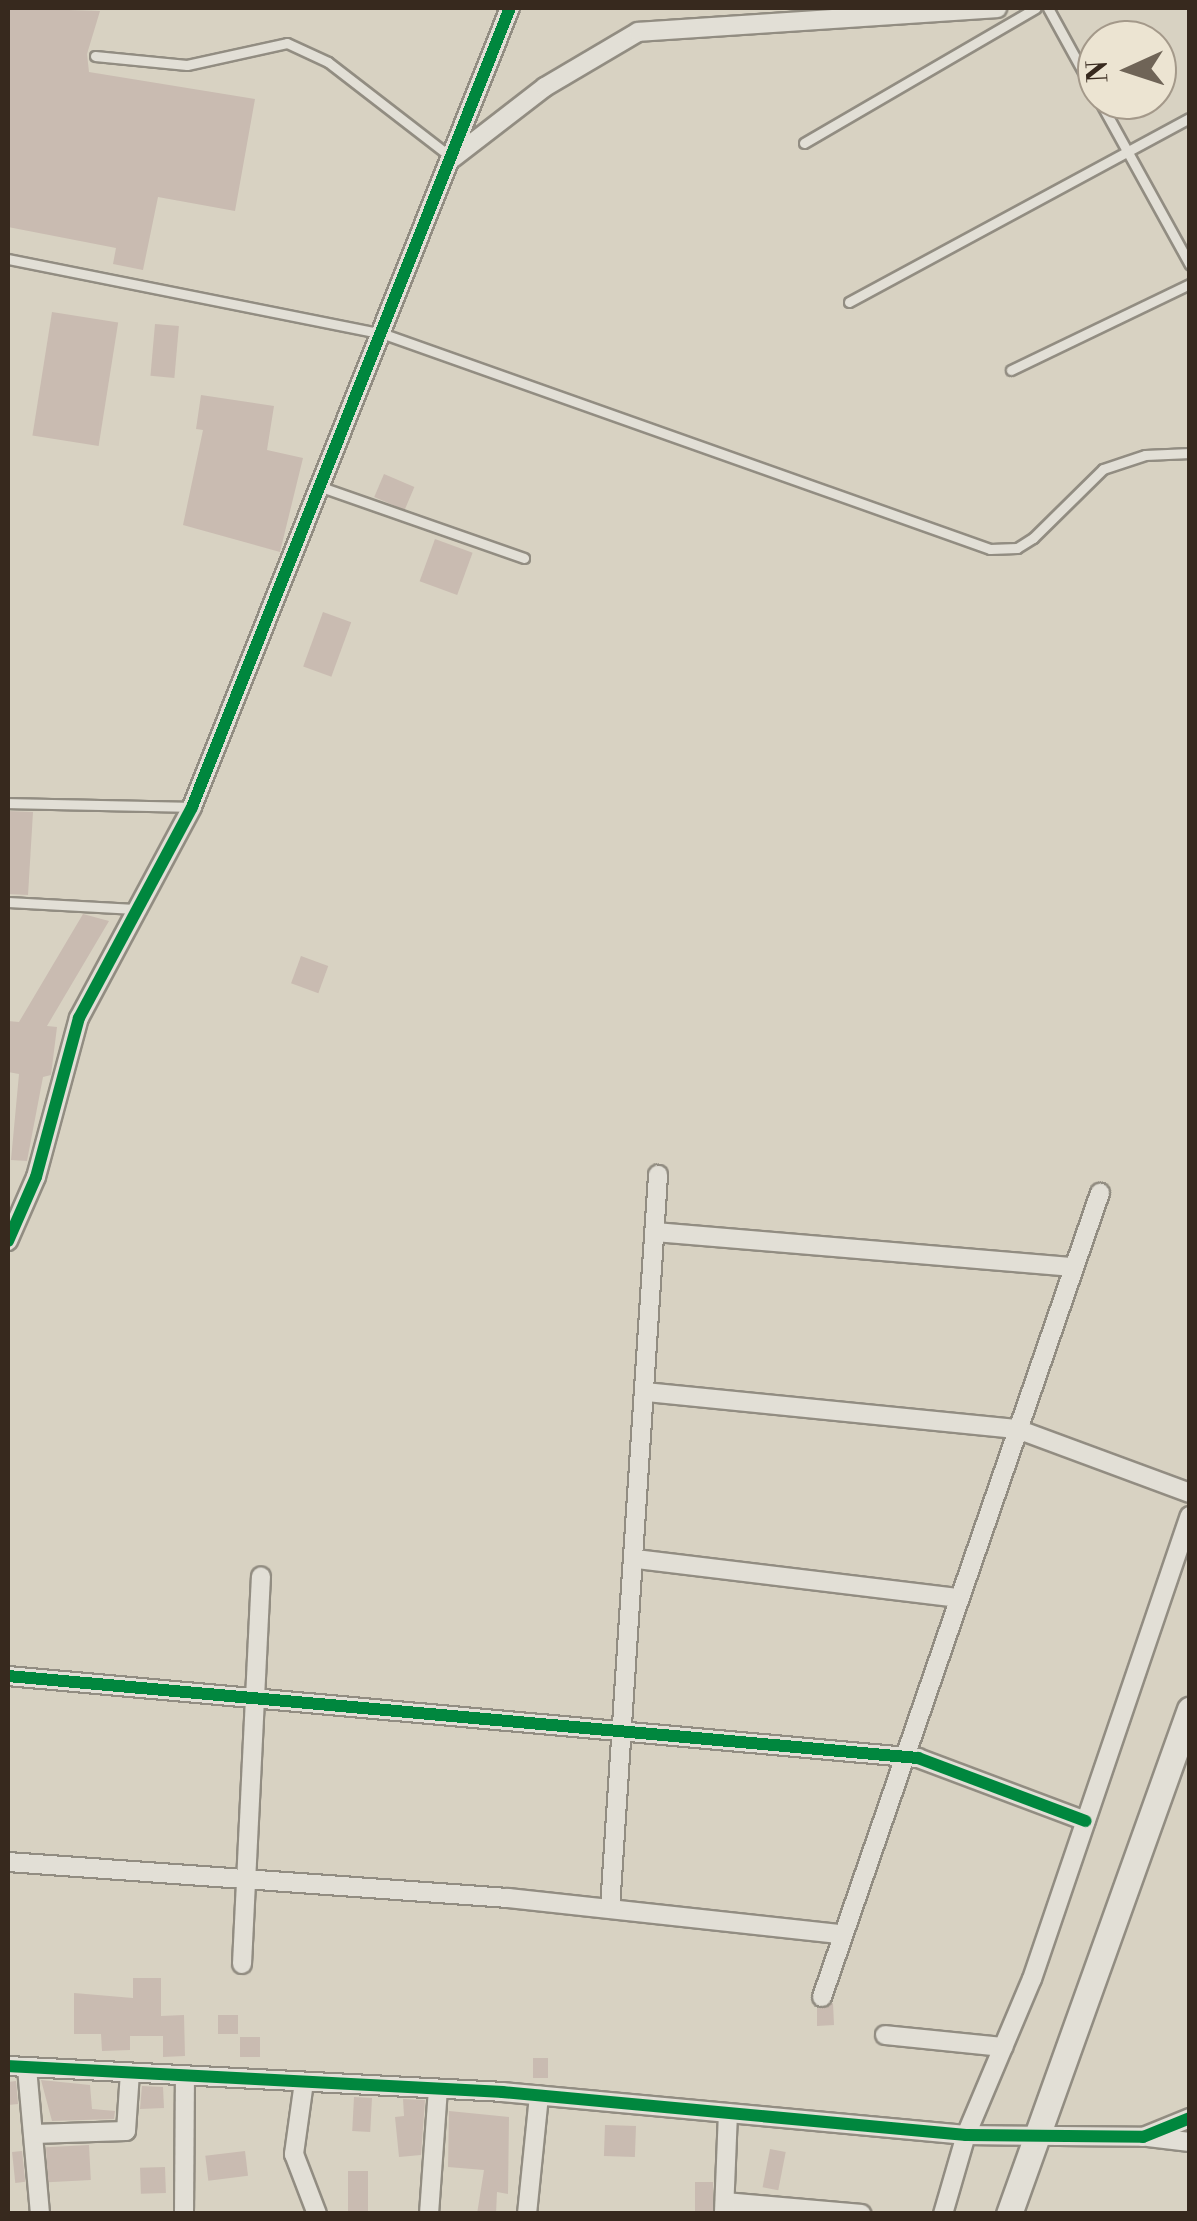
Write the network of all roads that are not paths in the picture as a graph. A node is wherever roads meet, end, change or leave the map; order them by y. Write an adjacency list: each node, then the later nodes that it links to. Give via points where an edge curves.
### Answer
1 (510, 8): 11 (street)
2 (997, 8): 11 (street, via 638,32 545,87)
3 (1036, 8): 9 (lane)
4 (1048, 8): 6 (lane)
5 (95, 56): 11 (lane, via 188,66 287,43 328,62)
6 (1077, 61)
7 (1190, 118): 10 (lane)
8 (1109, 120): 10 (lane)
9 (804, 143)
10 (1128, 154): 13 (lane); 15 (lane)
11 (453, 158): 16 (street)
12 (8, 259): 16 (lane)
13 (1190, 265)
14 (1190, 284): 17 (lane)
15 (849, 302)
16 (384, 334): 18 (lane, via 990,549 1017,548 1032,538 1104,469 1145,455); 19 (street)
17 (1011, 370)
18 (1190, 453)
19 (324, 488): 20 (lane); 22 (street)
20 (524, 558)
21 (8, 803): 22 (lane)
22 (192, 806): 24 (street)
23 (8, 902): 24 (lane)
24 (135, 909): 28 (street, via 71,1040 36,1178)
25 (658, 1175): 27 (street)
26 (1100, 1192): 29 (street)
27 (655, 1232): 29 (street); 30 (street)
28 (8, 1241)
29 (1074, 1267): 31 (street)
30 (646, 1392): 31 (street); 34 (street)
31 (1018, 1429): 32 (street); 36 (street)
32 (1190, 1493)
33 (1190, 1516): 42 (street)
34 (636, 1559): 36 (street); 40 (street)
35 (260, 1576): 38 (street)
36 (958, 1598): 41 (street)
37 (8, 1676): 38 (street)
38 (252, 1698): 40 (street); 44 (street)
39 (1190, 1709): 63 (street)
40 (626, 1732): 41 (street); 45 (street)
41 (902, 1756): 42 (street, via 950,1767); 46 (street)
42 (1086, 1821): 50 (street)
43 (8, 1862): 44 (street)
44 (244, 1880): 45 (street); 47 (street)
45 (610, 1908): 46 (street)
46 (839, 1934): 48 (street)
47 (242, 1964)
48 (822, 1997)
49 (885, 2034): 50 (street)
50 (1003, 2047): 61 (street)
51 (8, 2066): 52 (street)
52 (27, 2068): 53 (street); 60 (street)
53 (130, 2074): 54 (street); 60 (street, via 126,2131)
54 (185, 2076): 55 (street); 68 (street)
55 (304, 2082): 56 (street); 69 (street, via 294,2154)
56 (438, 2089): 57 (street); 70 (street)
57 (539, 2096): 58 (street); 71 (street)
58 (728, 2113): 61 (street); 65 (street)
59 (1190, 2118): 62 (street)
60 (34, 2134): 67 (street)
61 (966, 2135): 63 (street); 73 (street)
62 (1142, 2137): 63 (street); 64 (street)
63 (1041, 2138): 66 (street)
64 (1190, 2142)
65 (724, 2208): 72 (street)
66 (1015, 2213)
67 (40, 2214)
68 (184, 2214)
69 (317, 2214)
70 (429, 2214)
71 (527, 2214)
72 (861, 2214)
73 (942, 2214)

